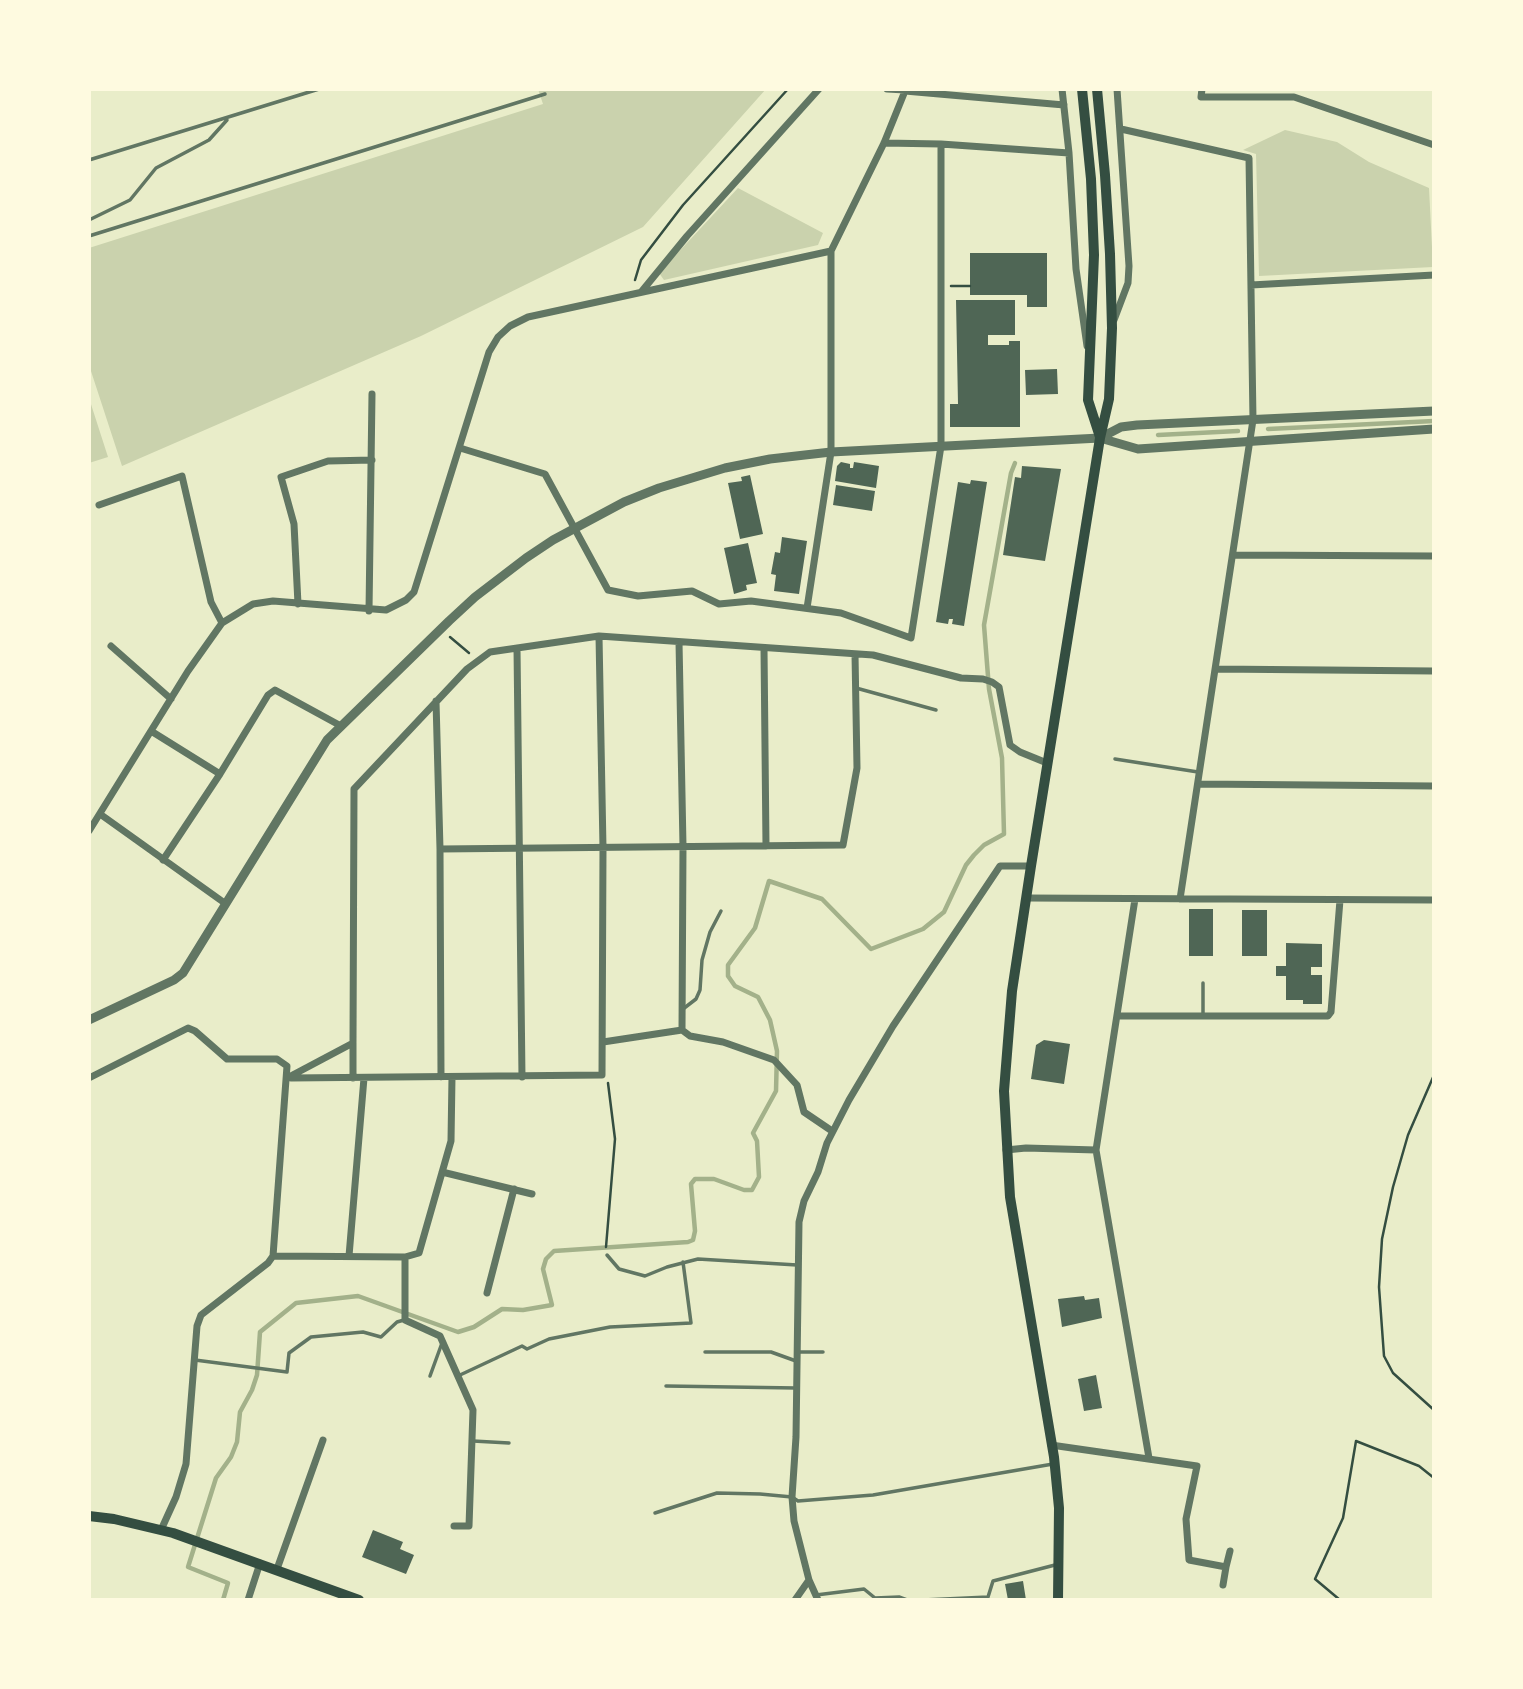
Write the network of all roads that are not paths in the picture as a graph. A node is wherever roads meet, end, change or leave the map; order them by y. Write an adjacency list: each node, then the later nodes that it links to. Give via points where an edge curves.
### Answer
1 (319, 89): 14 (lane)
2 (819, 89): 26 (street)
3 (887, 89): 10 (street)
4 (984, 89): 12 (street)
5 (1062, 89): 13 (street)
6 (1082, 89): 28 (main road, via 1094,255)
7 (1097, 89): 27 (main road)
8 (1117, 89): 15 (street)
9 (1202, 89): 18 (street, via 1201,97 1294,97)
10 (905, 90): 12 (street); 16 (street)
11 (545, 94): 22 (lane)
12 (985, 99): 13 (street)
13 (1064, 105): 19 (street)
14 (228, 118): 20 (lane); 21 (lane, via 209,140 156,168 130,200)
15 (1121, 129): 25 (street, via 1249,158); 27 (street, via 1129,266)
16 (884, 143): 17 (street); 23 (street)
17 (941, 144): 19 (street); 35 (street)
18 (1434, 145)
19 (1069, 153): 28 (street, via 1076,269)
20 (89, 160)
21 (89, 220)
22 (89, 236)
23 (831, 251): 26 (street); 37 (street)
24 (1434, 275): 25 (street)
25 (1251, 285): 31 (street)
26 (638, 292): 36 (street, via 528,317 510,326 489,352)
27 (1112, 323): 33 (main road, via 1109,399)
28 (1089, 362): 33 (main road, via 1087,400)
29 (372, 394): 38 (street)
30 (1434, 411): 31 (street)
31 (1253, 420): 33 (street, via 1121,427); 34 (street)
32 (1434, 429): 34 (street)
33 (1100, 438): 34 (street, via 1138,449); 35 (street); 62 (main road)
34 (1250, 442): 41 (street)
35 (941, 446): 37 (street); 44 (street, via 911,638 841,613)
36 (460, 448): 40 (street, via 545,474); 45 (street, via 414,592 393,608)
37 (831, 452): 40 (street, via 770,459 695,476 624,502); 44 (street)
38 (372, 460): 43 (street, via 328,461 281,477 293,524); 45 (street)
39 (99, 505): 46 (street, via 182,476 211,602)
40 (573, 528): 44 (street, via 608,590 638,596 692,591 719,604 751,601); 59 (street, via 500,577)
41 (1234, 555): 42 (street); 53 (street)
42 (1434, 556)
43 (298, 604): 45 (street); 46 (street, via 253,604)
44 (807, 608)
45 (369, 611)
46 (222, 623): 56 (street)
47 (599, 636): 48 (street); 50 (street); 72 (street)
48 (679, 642): 51 (street); 69 (street)
49 (111, 646): 56 (street)
50 (517, 648): 57 (street, via 489,652); 71 (street)
51 (764, 648): 52 (street); 70 (street)
52 (856, 654): 55 (street); 62 (street, via 992,682 999,687 1010,745)
53 (1216, 669): 54 (street); 63 (street)
54 (1434, 671)
55 (856, 688): 58 (lane); 70 (street, via 857,768 844,845)
56 (171, 699): 60 (street)
57 (436, 701): 73 (street); 90 (street, via 354,789)
58 (936, 710)
59 (341, 726): 64 (street, via 275,690); 81 (street, via 327,740)
60 (151, 731): 64 (street); 67 (street)
61 (1115, 759): 63 (lane)
62 (1046, 763): 75 (main road)
63 (1200, 773): 65 (street)
64 (220, 774): 74 (street)
65 (1198, 784): 66 (street); 78 (street)
66 (1434, 786)
67 (100, 814): 68 (street); 74 (street)
68 (89, 831)
69 (683, 846): 70 (street); 72 (street); 84 (street)
70 (766, 846)
71 (519, 848): 72 (street); 73 (street); 93 (street)
72 (603, 848): 89 (street)
73 (440, 849): 91 (street)
74 (163, 860): 81 (street)
75 (1031, 866): 76 (main road); 98 (street, via 1000,866 893,1026)
76 (1026, 898): 77 (street); 99 (main road, via 1008,1034)
77 (1135, 899): 78 (street); 85 (street)
78 (1180, 899): 79 (street)
79 (1340, 900): 80 (street); 86 (street, via 1328,1016)
80 (1434, 900)
81 (226, 904): 87 (street, via 179,977)
82 (721, 911): 84 (lane, via 702,960 700,990)
83 (1203, 983): 86 (lane)
84 (683, 1009): 88 (street)
85 (1117, 1016): 86 (street); 100 (street)
86 (1203, 1016)
87 (89, 1020)
88 (682, 1030): 89 (street); 98 (street, via 690,1037 723,1042 774,1060 797,1085 804,1112)
89 (603, 1042): 93 (street, via 602,1075)
90 (353, 1043): 95 (street); 96 (street)
91 (441, 1077): 92 (street); 97 (street)
92 (452, 1077): 93 (street); 101 (street, via 451,1140)
93 (522, 1077)
94 (89, 1078): 95 (street, via 188,1028 227,1059 277,1059 287,1066)
95 (287, 1078): 96 (street); 105 (street)
96 (353, 1078): 97 (street)
97 (364, 1078): 106 (street)
98 (832, 1131): 109 (street, via 804,1201)
99 (1006, 1150): 100 (street); 124 (main road)
100 (1096, 1150): 125 (street)
101 (442, 1172): 102 (street); 107 (street, via 419,1253)
102 (514, 1189): 103 (street); 110 (street)
103 (532, 1194)
104 (607, 1255): 108 (lane, via 619,1269 645,1276)
105 (273, 1256): 106 (street); 116 (street, via 201,1315)
106 (349, 1256): 107 (street)
107 (405, 1257): 111 (street)
108 (683, 1262): 109 (lane, via 712,1259); 118 (lane, via 691,1323 610,1327 549,1339 527,1349 522,1346)
109 (798, 1265): 115 (street)
110 (487, 1293)
111 (405, 1318): 112 (street); 116 (lane, via 381,1337 363,1332 312,1337 289,1353 287,1372)
112 (442, 1341): 117 (lane); 118 (street)
113 (705, 1352): 115 (lane, via 771,1352)
114 (823, 1352): 115 (lane)
115 (796, 1357): 120 (street)
116 (195, 1360): 131 (street, via 186,1464)
117 (430, 1376)
118 (458, 1376): 122 (street, via 473,1410)
119 (666, 1386): 120 (lane)
120 (796, 1388): 127 (street)
121 (323, 1440): 136 (street)
122 (472, 1441): 123 (lane); 130 (street, via 470,1526)
123 (509, 1443)
124 (1051, 1445): 125 (street); 126 (main road)
125 (1149, 1458): 135 (street, via 1197,1466 1186,1519 1189,1560)
126 (1055, 1464): 127 (lane, via 873,1495 798,1501); 134 (main road)
127 (792, 1497): 128 (lane, via 716,1493); 137 (street)
128 (655, 1513)
129 (89, 1516): 131 (main road)
130 (454, 1525)
131 (161, 1530): 133 (main road)
132 (1230, 1550): 135 (street)
133 (260, 1563): 136 (main road); 140 (street)
134 (1060, 1564): 144 (lane, via 993,1581 988,1597); 145 (main road)
135 (1226, 1567): 138 (street)
136 (277, 1569): 141 (main road)
137 (810, 1580): 139 (street); 142 (street)
138 (1223, 1585)
139 (817, 1597): 143 (lane, via 864,1588 875,1598)
140 (248, 1600)
141 (359, 1600)
142 (795, 1600)
143 (907, 1600)
144 (923, 1600)
145 (1058, 1600)

